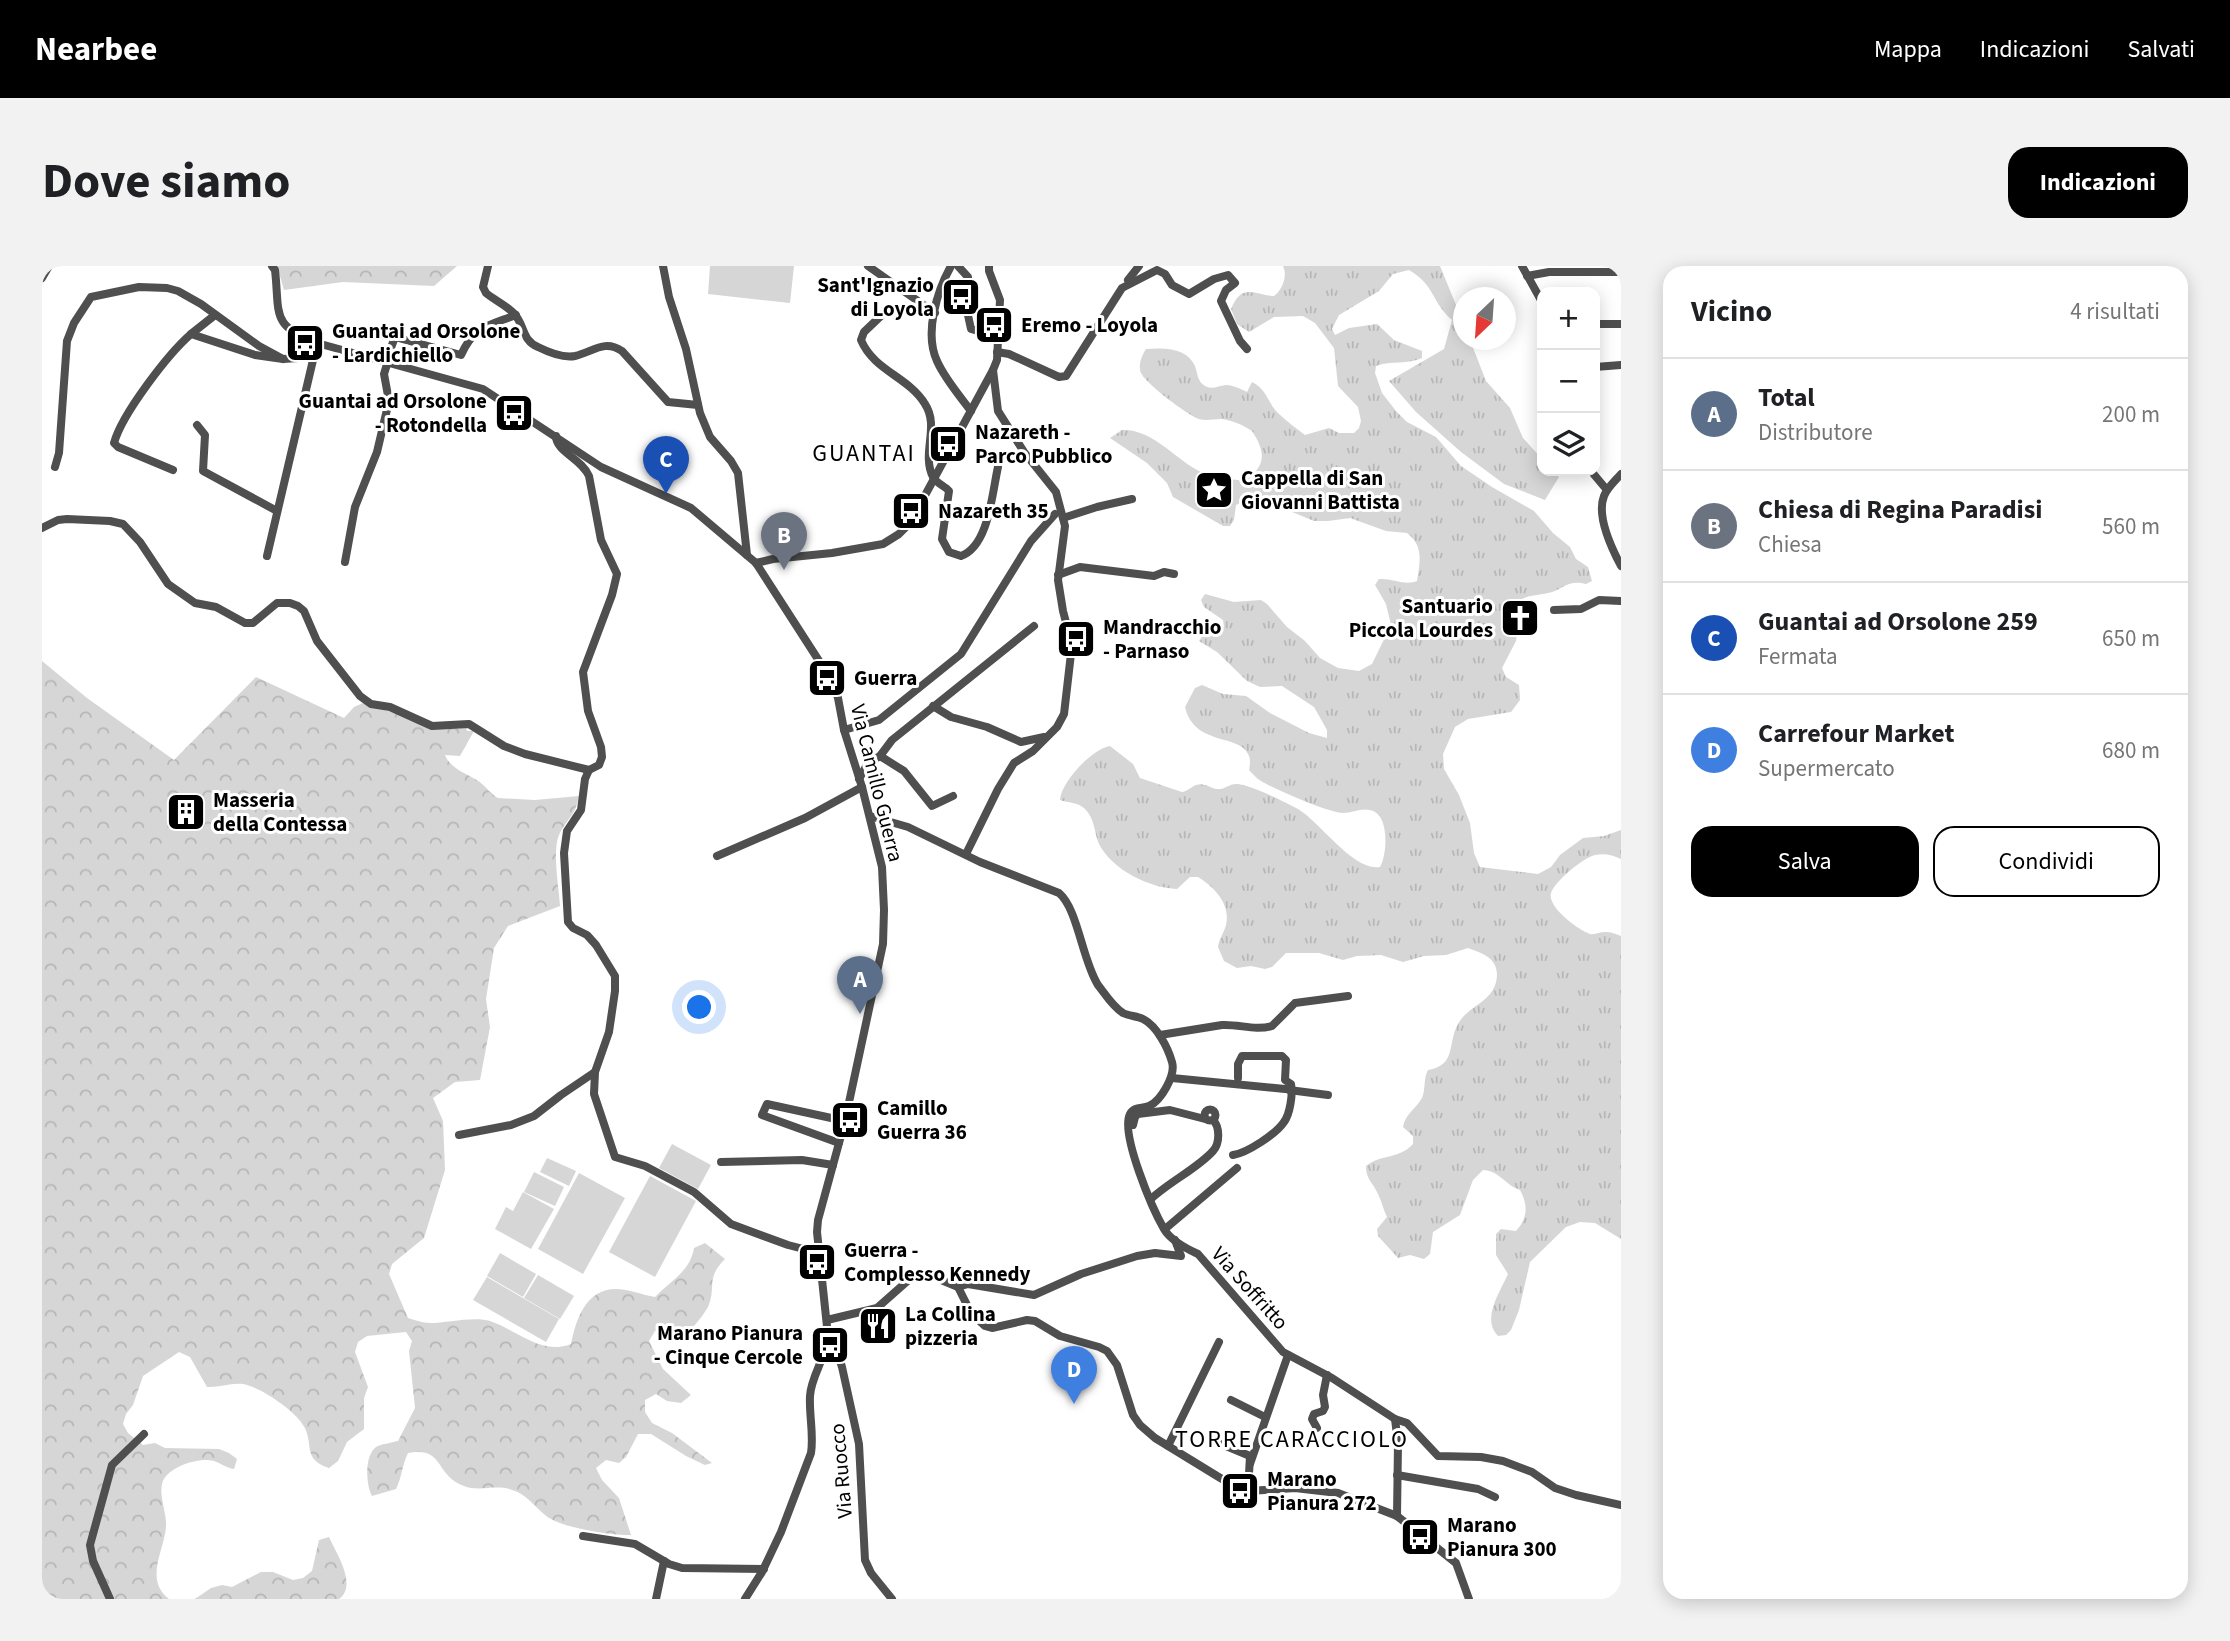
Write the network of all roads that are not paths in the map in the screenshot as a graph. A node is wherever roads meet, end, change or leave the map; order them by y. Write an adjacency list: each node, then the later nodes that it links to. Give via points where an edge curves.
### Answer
1 (49, 266): 13 (street)
2 (272, 266): 24 (street, Via Camillo Guerra, via 278,316 293,333)
3 (488, 266): 19 (street, via 486,293)
4 (663, 266): 33 (street)
5 (868, 266): 17 (street)
6 (951, 266): 17 (street)
7 (958, 266): 23 (street, via 968,277 966,306 971,329)
8 (989, 266): 23 (street, via 1000,300)
9 (1139, 266): 14 (street)
10 (1522, 266): 12 (street)
11 (1621, 272): 12 (street)
12 (1527, 276): 15 (street)
13 (42, 278)
14 (1122, 288): 25 (street, via 1157,270 1189,294 1228,275 1235,283 1221,301); 26 (street, via 1066,376)
15 (1537, 294)
16 (885, 312): 42 (street, via 864,331 862,340 873,359 924,401 932,425 929,450)
17 (935, 313): 34 (street, via 931,344 936,360)
18 (215, 314): 22 (street); 28 (street); 37 (street, via 167,288 139,287 88,300 67,341)
19 (516, 315): 29 (street, via 477,331 461,355 395,337); 33 (street, via 533,345 567,357 613,346 668,402)
20 (1600, 324): 21 (street)
21 (1621, 324)
22 (191, 334): 28 (street, via 232,349); 39 (street, via 152,379 114,443)
23 (999, 337): 26 (street)
24 (317, 343): 27 (street); 29 (street, Via Camillo Guerra)
25 (1247, 349)
26 (997, 352): 32 (street)
27 (314, 357): 28 (street); 45 (street)
28 (283, 359)
29 (387, 361): 36 (street, Via Camillo Guerra, via 482,389); 50 (street, via 384,374 389,401 377,452 355,507)
30 (1621, 366): 31 (street)
31 (1600, 367)
32 (993, 370): 34 (street); 46 (street, via 1001,418 1056,492)
33 (698, 405): 48 (street, via 710,437 738,473)
34 (971, 411): 42 (street)
35 (197, 425): 45 (street, via 205,435 203,471)
36 (555, 436): 48 (street, Via Camillo Guerra, via 601,467 691,508); 62 (street, via 555,442 589,476 601,540 617,574 583,672 588,711 602,757 599,765)
37 (55, 467)
38 (998, 467): 42 (street, via 981,537 972,551 961,556 944,545 949,491)
39 (173, 470)
40 (1621, 474): 43 (street)
41 (1595, 476): 43 (street)
42 (934, 479): 51 (street, via 910,523 891,541)
43 (1607, 490): 52 (street, via 1602,502 1606,533)
44 (1132, 499): 46 (street)
45 (277, 511): 49 (street)
46 (1059, 516): 54 (street, via 1065,526); 59 (street, via 1031,541 961,654 879,720)
47 (42, 528): 62 (street, via 67,519 123,524 168,584 195,603 216,607 245,623 253,623 277,603 298,606 317,641 370,704 390,707 432,726 469,724 504,746)
48 (747, 555): 51 (street, Via Camillo Guerra)
49 (267, 556)
50 (345, 562)
51 (757, 563): 59 (street, Via Camillo Guerra, via 832,681)
52 (1621, 566)
53 (1174, 574): 54 (street, via 1080,567)
54 (1058, 575): 60 (street, via 1072,645 1064,715)
55 (1621, 601): 56 (street, via 1599,600 1581,609)
56 (1554, 610)
57 (1034, 625): 58 (street)
58 (933, 706): 60 (street, via 1020,742); 61 (street)
59 (844, 730): 63 (street, Via Camillo Guerra)
60 (1049, 735): 66 (street, via 1014,763)
61 (880, 756): 63 (street, via 868,763); 64 (street, via 904,771 932,806)
62 (589, 770): 70 (street, via 582,787 581,810 567,831 564,853 568,922 587,934 615,975 609,1032)
63 (861, 783): 65 (street, Via Camillo Guerra); 67 (street, via 805,818)
64 (953, 796)
65 (870, 816): 66 (street, via 908,827); 75 (street, Via Camillo Guerra, via 882,867 883,944)
66 (966, 854): 69 (street, via 1066,899 1099,986 1124,1013 1144,1019)
67 (717, 856)
68 (1348, 996): 69 (street, via 1295,1003 1272,1027 1222,1025)
69 (1160, 1035): 71 (street, via 1173,1063)
70 (595, 1072): 77 (street, via 534,1116); 86 (street, via 594,1094 615,1157 645,1166 694,1192 731,1224)
71 (1172, 1078): 73 (street); 76 (street, via 1153,1104 1131,1112)
72 (1238, 1078): 73 (street, via 1242,1056 1282,1056 1285,1080 1292,1084)
73 (1289, 1090): 74 (street); 79 (street, via 1282,1125 1246,1152)
74 (1328, 1095)
75 (845, 1121): 78 (street, Via Camillo Guerra); 78 (street, via 767,1104 762,1115)
76 (1128, 1129): 83 (street, Via Soffritto, via 1131,1149); 83 (street, via 1138,1114 1158,1111 1177,1110 1217,1124 1213,1151)
77 (459, 1135)
78 (839, 1143): 81 (street, Via Camillo Guerra)
79 (1233, 1155)
80 (721, 1162): 81 (street, via 802,1160)
81 (833, 1165): 86 (street, Via Camillo Guerra, via 818,1219)
82 (1237, 1168): 84 (street)
83 (1152, 1199): 84 (street, Via Soffritto)
84 (1164, 1230): 85 (street, Via Soffritto)
85 (1175, 1240): 87 (street, via 1181,1256 1137,1256 1034,1296 968,1284); 91 (street, Via Soffritto, via 1198,1254)
86 (819, 1253): 88 (street, Via Camillo Guerra)
87 (958, 1287): 88 (street, via 929,1275 912,1276 877,1308); 99 (street, via 971,1313 985,1326 1035,1321 1060,1336 1107,1351 1117,1365 1135,1419)
88 (827, 1320): 89 (street, Via Camillo Guerra)
89 (828, 1336): 108 (street, via 810,1396 811,1453); 112 (street, Via Ruocco, via 842,1367 859,1444 865,1560)
90 (1219, 1342): 99 (street)
91 (1288, 1354): 92 (street, Via Soffritto); 94 (street)
92 (1327, 1376): 95 (street, Via Soffritto); 96 (street, via 1325,1407 1312,1419)
93 (1231, 1400): 94 (street)
94 (1265, 1417): 100 (street)
95 (1395, 1419): 101 (street); 104 (street, Via Soffritto, via 1407,1423 1438,1456 1503,1461 1532,1472 1555,1488)
96 (1317, 1428)
97 (144, 1434): 109 (street, via 112,1465 90,1545)
98 (1214, 1441): 100 (street, via 1250,1456)
99 (1168, 1446): 102 (street, via 1235,1487)
100 (1250, 1464): 102 (street)
101 (1397, 1475): 103 (street, via 1478,1489); 105 (street)
102 (1255, 1490): 105 (street, via 1338,1493)
103 (1495, 1497)
104 (1621, 1505)
105 (1397, 1516): 113 (street, via 1452,1559)
106 (583, 1536): 107 (street, via 635,1544)
107 (664, 1561): 108 (street, via 682,1569); 110 (street)
108 (764, 1569): 111 (street)
109 (110, 1599)
110 (656, 1599)
111 (745, 1599)
112 (892, 1599)
113 (1469, 1599)

